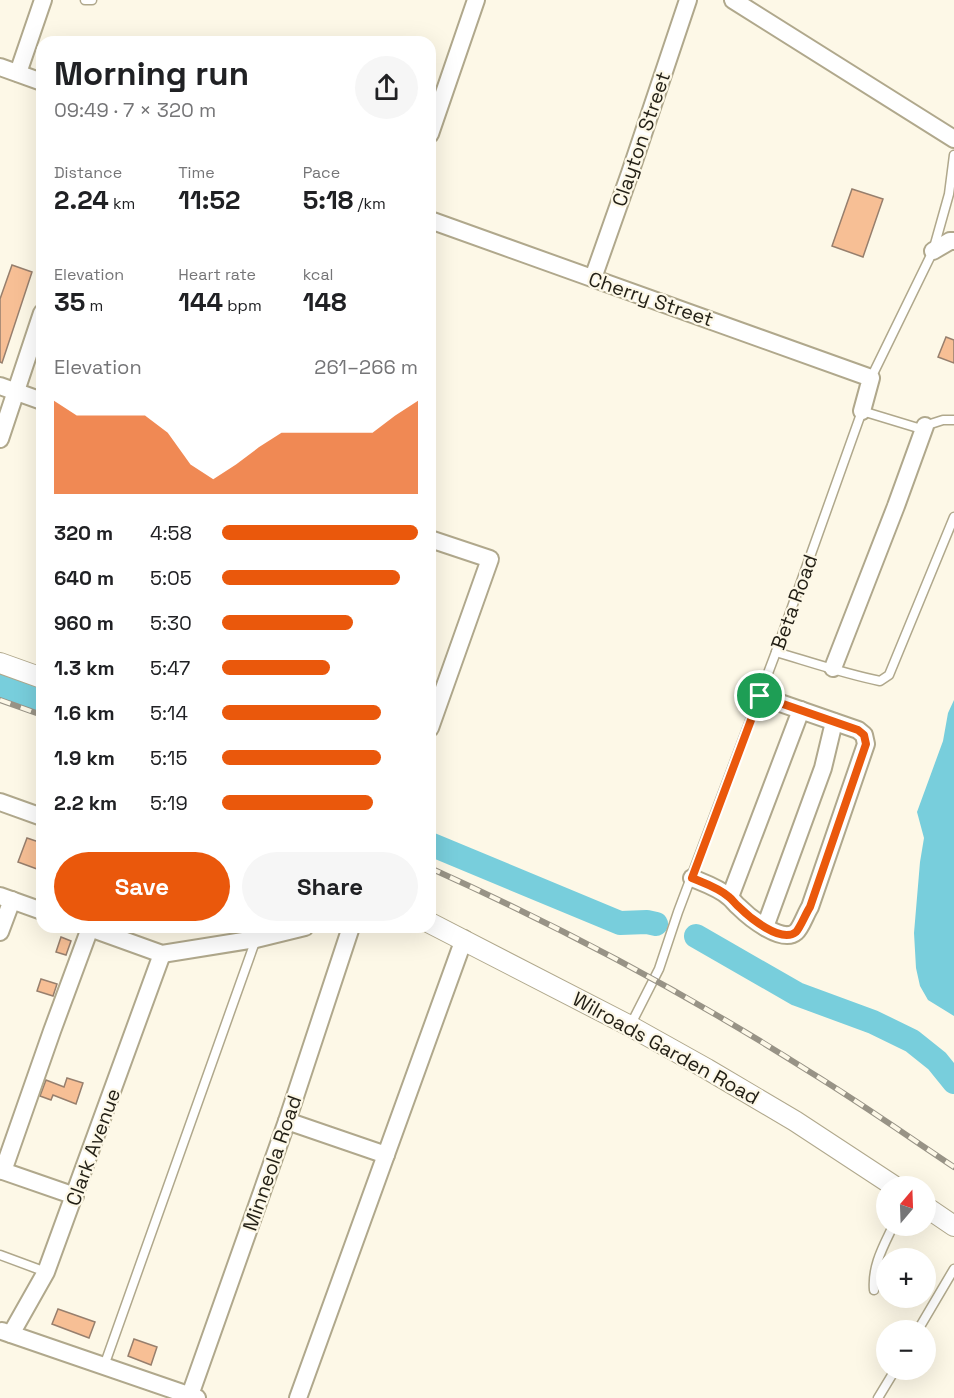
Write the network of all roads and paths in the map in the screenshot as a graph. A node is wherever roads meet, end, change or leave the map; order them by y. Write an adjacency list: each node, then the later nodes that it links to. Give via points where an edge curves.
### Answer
1 (43, 0): 8 (street)
2 (85, 0): 3 (lane)
3 (92, 0)
4 (477, 0): 10 (street)
5 (688, 0): 16 (street, Clayton Street)
6 (733, 0): 11 (street)
7 (0, 67): 8 (street)
8 (18, 73): 9 (street)
9 (36, 80)
10 (436, 117)
11 (954, 140)
12 (954, 155): 15 (lane, via 949,194)
13 (436, 222): 16 (street, Cherry Street)
14 (954, 241): 15 (street)
15 (933, 251): 18 (lane)
16 (592, 278): 18 (street, Cherry Street)
17 (36, 331): 20 (street)
18 (871, 378): 22 (street)
19 (0, 386): 20 (street)
20 (16, 392): 21 (street); 25 (street)
21 (36, 399)
22 (862, 411): 24 (lane, via 918,428); 28 (lane, Beta Road)
23 (954, 420): 24 (lane)
24 (925, 426): 30 (street)
25 (0, 439)
26 (954, 517): 30 (lane, via 889,675 880,681)
27 (436, 541): 34 (street, via 490,560)
28 (776, 652): 30 (lane); 32 (lane, Beta Road)
29 (0, 663): 31 (street)
30 (833, 668)
31 (36, 676)
32 (760, 696): 33 (street); 38 (lane, Beta Road)
33 (801, 710): 35 (street); 39 (street)
34 (436, 711)
35 (834, 722): 43 (street, via 823,768); 43 (street, via 858,730 866,744 810,907 796,932 787,935)
36 (0, 802): 37 (street)
37 (36, 815)
38 (692, 878): 39 (street); 52 (lane, Beta Road, via 659,969)
39 (730, 897): 43 (street)
40 (6, 898): 41 (street); 44 (street)
41 (36, 909)
42 (436, 926): 50 (street, Wilroads Garden Road)
43 (765, 927)
44 (0, 932)
45 (86, 933): 55 (street)
46 (280, 933): 49 (street)
47 (349, 933): 53 (street, Minneola Road)
48 (129, 934): 51 (street)
49 (256, 939): 51 (street); 67 (lane)
50 (464, 939): 52 (street, Wilroads Garden Road); 54 (street)
51 (162, 954): 57 (street, Clark Avenue)
52 (630, 1026): 56 (street, Wilroads Garden Road, via 795,1121)
53 (287, 1121): 54 (street); 69 (street, Minneola Road)
54 (386, 1155): 70 (street)
55 (2, 1171): 57 (street)
56 (879, 1176)
57 (75, 1197): 63 (street, Clark Avenue)
58 (936, 1214): 59 (street)
59 (954, 1227)
60 (888, 1236): 64 (lane, via 876,1261)
61 (0, 1255): 63 (lane)
62 (954, 1269): 65 (lane)
63 (46, 1272): 66 (street, Clark Avenue)
64 (874, 1290)
65 (924, 1320)
66 (5, 1332): 67 (street)
67 (104, 1366): 69 (street)
68 (889, 1380): 71 (lane)
69 (192, 1397)
70 (298, 1398)
71 (878, 1398)

